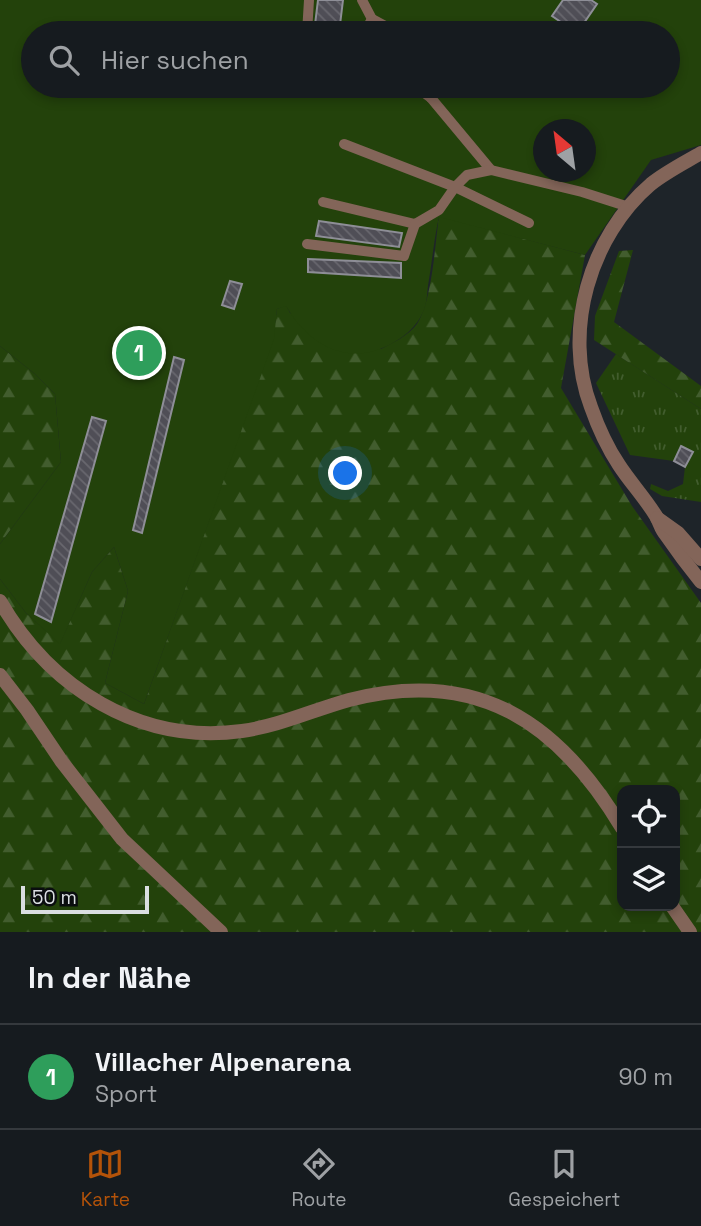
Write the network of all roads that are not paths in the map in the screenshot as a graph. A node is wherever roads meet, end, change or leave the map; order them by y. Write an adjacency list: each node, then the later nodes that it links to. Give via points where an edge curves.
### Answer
1 (309, 0): 4 (lane)
2 (362, 0): 3 (lane)
3 (372, 19): 5 (lane)
4 (308, 21)
5 (376, 21)
6 (431, 98): 9 (lane)
7 (344, 144): 10 (lane)
8 (701, 153): 12 (street, via 651,185)
9 (491, 170): 10 (lane, via 467,175); 12 (lane)
10 (455, 187): 13 (lane); 14 (lane, via 439,210)
11 (323, 202): 14 (lane)
12 (629, 207): 16 (street, via 609,234 587,282 581,361 602,434)
13 (529, 223)
14 (415, 224): 15 (lane, via 404,256)
15 (307, 244)
16 (656, 517): 17 (street); 18 (street)
17 (701, 559)
18 (701, 582)
19 (0, 601): 21 (street, via 46,664 85,695 132,720 170,730 242,731 404,690 434,690 499,706 557,743 584,772)
20 (0, 675): 23 (street, via 122,839)
21 (617, 821)
22 (675, 911): 24 (street)
23 (221, 932)
24 (690, 932)

